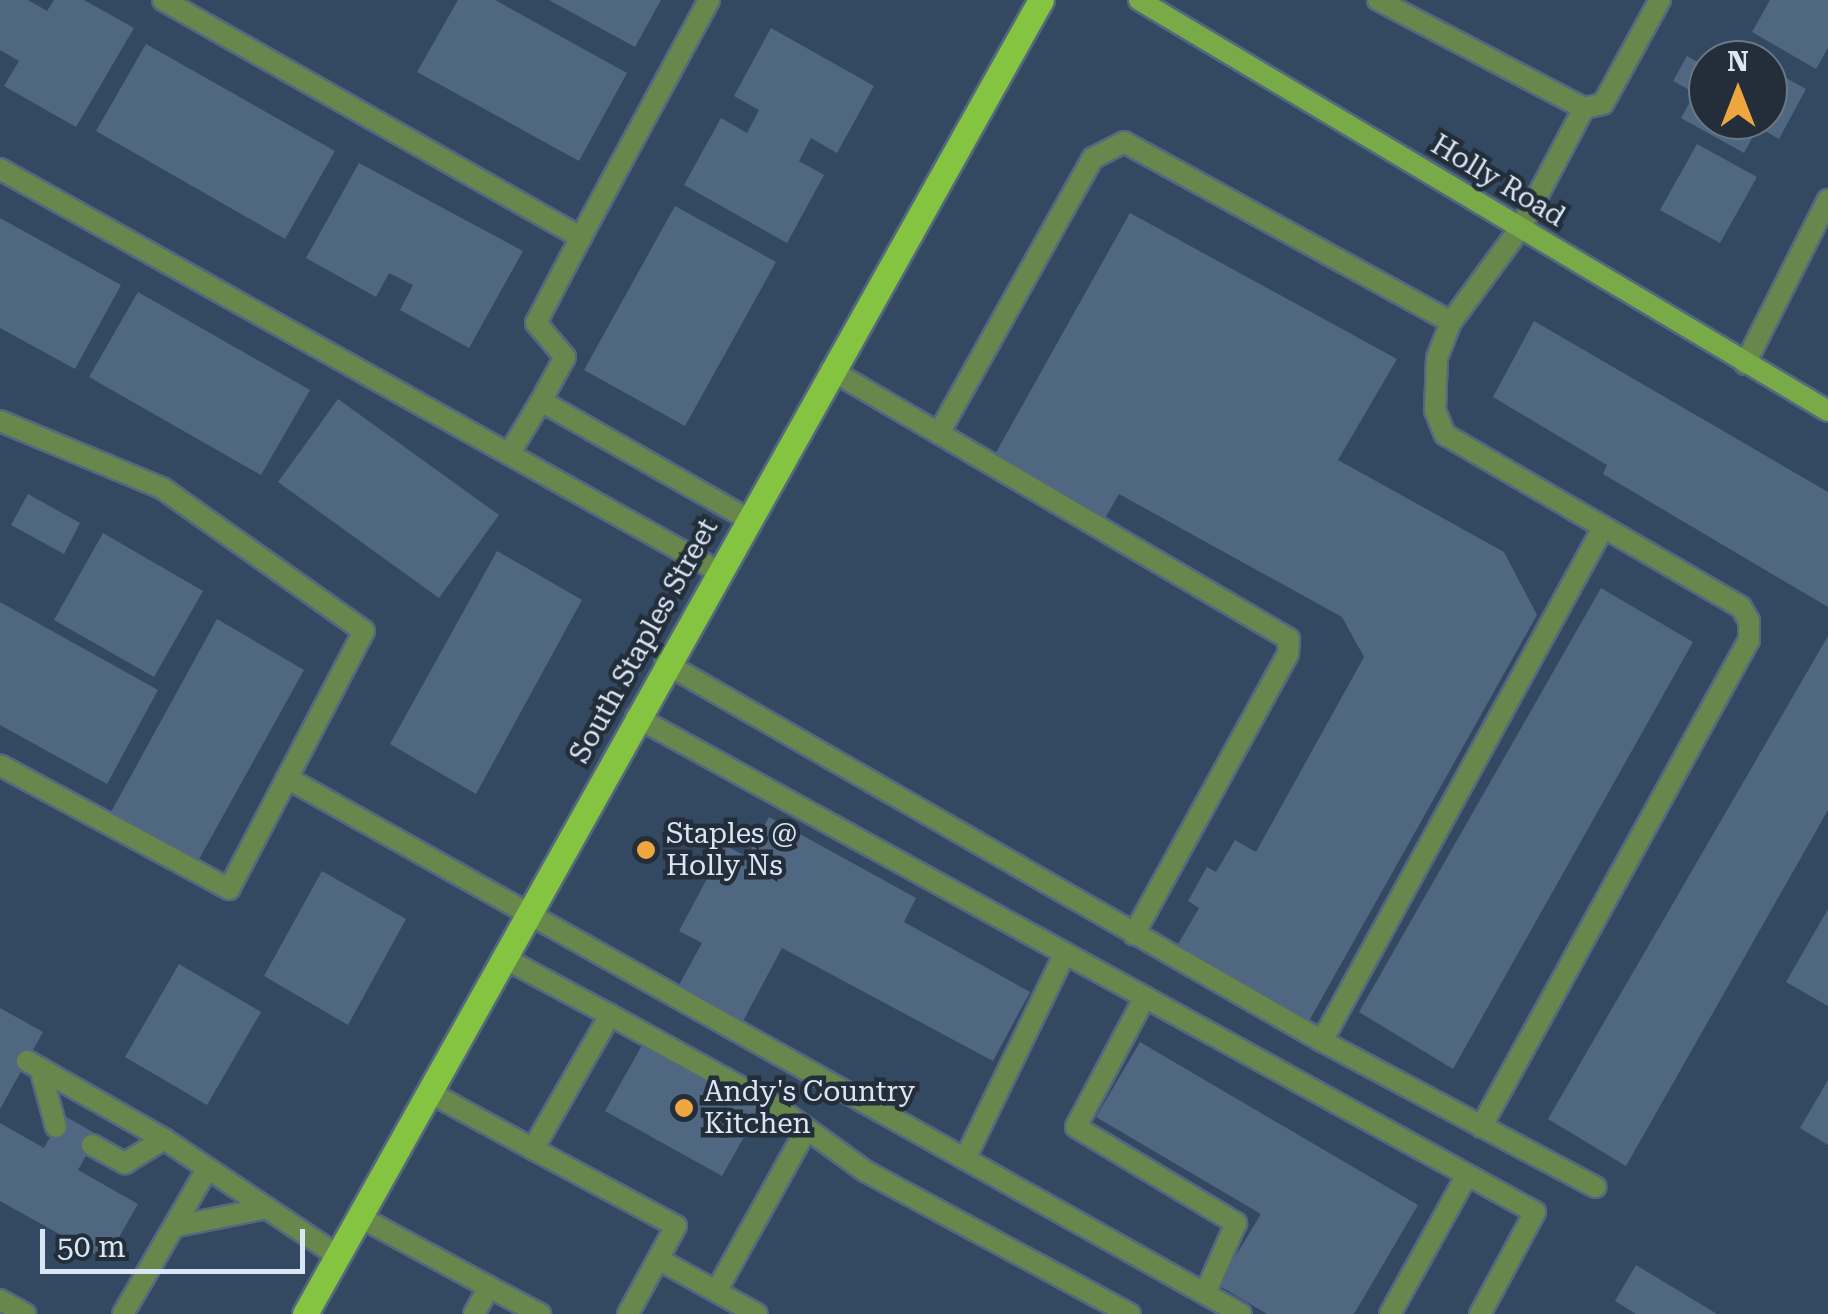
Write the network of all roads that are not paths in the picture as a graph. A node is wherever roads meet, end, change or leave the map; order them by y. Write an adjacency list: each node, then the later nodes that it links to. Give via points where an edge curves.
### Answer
1 (163, 0): 11 (street)
2 (709, 0): 11 (street)
3 (1042, 0): 14 (main road, South Staples Street)
4 (1139, 0): 10 (main road, Holly Road)
5 (1378, 0): 7 (street)
6 (1660, 0): 7 (street, via 1603,104)
7 (1584, 108): 10 (street)
8 (0, 169): 19 (street)
9 (1828, 200): 13 (street)
10 (1521, 227): 12 (street); 13 (main road, Holly Road)
11 (581, 237): 15 (street, via 536,322 565,357)
12 (1451, 322): 18 (street, via 1124,142 1093,158); 21 (street, via 1433,384 1444,436)
13 (1744, 364): 16 (main road, Holly Road)
14 (830, 370): 18 (street); 20 (main road, South Staples Street)
15 (541, 401): 19 (street); 20 (street)
16 (1828, 411)
17 (0, 422): 26 (street, via 162,488 364,631)
18 (939, 432): 28 (street, via 1289,639 1288,654)
19 (508, 454): 22 (street)
20 (746, 518): 22 (main road, South Staples Street)
21 (1603, 528): 33 (street); 35 (street, via 1741,607 1749,640)
22 (716, 570): 23 (main road, South Staples Street)
23 (665, 663): 24 (main road, South Staples Street); 28 (street)
24 (636, 716): 27 (main road, South Staples Street); 29 (street)
25 (0, 765): 26 (street, via 229,889)
26 (286, 778): 27 (street)
27 (528, 914): 30 (main road, South Staples Street); 41 (street)
28 (1134, 934): 33 (street)
29 (1065, 953): 31 (street); 41 (street)
30 (504, 958): 32 (street); 34 (main road, South Staples Street)
31 (1145, 997): 43 (street); 52 (street, via 1076,1126 1236,1223)
32 (610, 1015): 37 (street, via 776,1106); 40 (street)
33 (1322, 1041): 35 (street)
34 (429, 1092): 40 (street); 46 (main road, South Staples Street)
35 (1481, 1126): 44 (street)
36 (56, 1127): 38 (street, via 34,1064)
37 (806, 1130): 51 (street); 61 (street, via 865,1171)
38 (164, 1140): 39 (street, via 125,1163); 42 (street)
39 (92, 1145)
40 (533, 1150): 49 (street, via 676,1226)
41 (965, 1159): 52 (street)
42 (206, 1169): 45 (street); 47 (street)
43 (1467, 1175): 63 (street); 64 (street, via 1534,1212)
44 (1596, 1186)
45 (267, 1208): 47 (street); 48 (street)
46 (360, 1217): 48 (main road, South Staples Street); 50 (street)
47 (177, 1226): 55 (street)
48 (338, 1256): 56 (main road, South Staples Street)
49 (658, 1259): 51 (street); 59 (street)
50 (489, 1287): 57 (street); 58 (street)
51 (717, 1290): 60 (street)
52 (1205, 1294): 62 (street)
53 (0, 1300): 54 (street)
54 (25, 1314)
55 (123, 1314)
56 (306, 1314)
57 (474, 1314)
58 (540, 1314)
59 (628, 1314)
60 (757, 1314)
61 (1130, 1314)
62 (1241, 1314)
63 (1390, 1314)
64 (1480, 1314)

